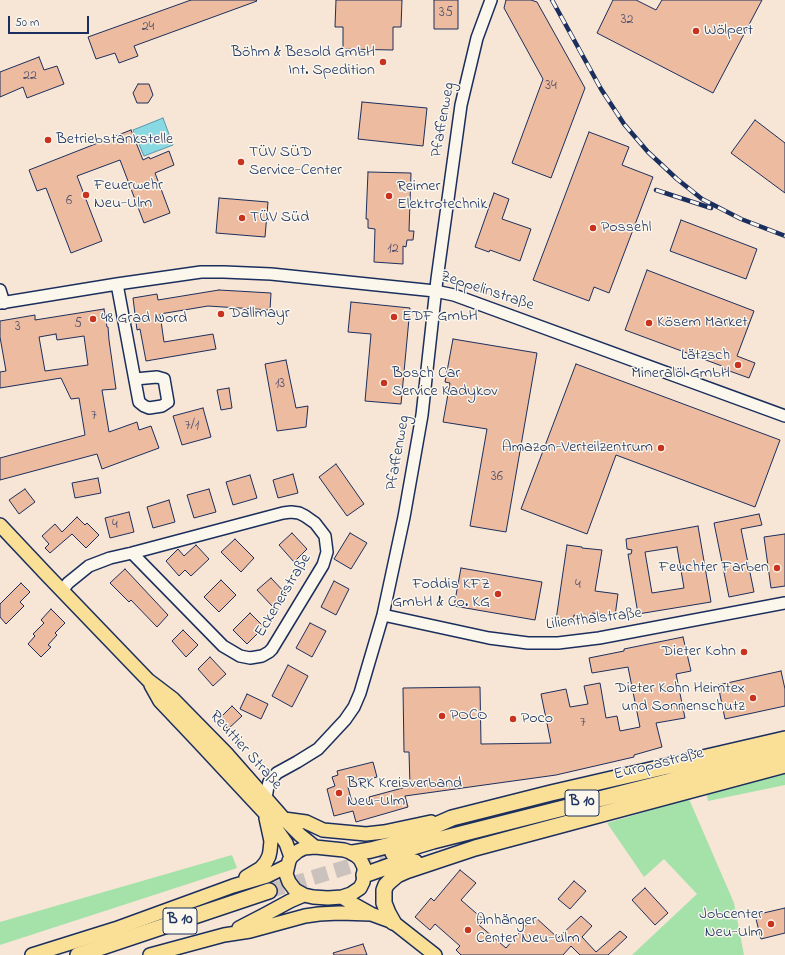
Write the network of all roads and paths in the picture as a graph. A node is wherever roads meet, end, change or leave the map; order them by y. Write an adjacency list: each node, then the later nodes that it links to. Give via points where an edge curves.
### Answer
1 (491, 0): 4 (street, Pfaffenweg, via 477,38 461,105)
2 (117, 284): 4 (street, Zeppelinstraße, via 201,272 224,272 271,274); 5 (street, Zeppelinstraße); 6 (street)
3 (0, 290): 5 (street)
4 (435, 291): 7 (street, Zeppelinstraße, via 454,295); 12 (street, Pfaffenweg, via 422,415)
5 (2, 303)
6 (135, 379)
7 (785, 416)
8 (0, 525): 10 (main road, Reuttier Straße)
9 (132, 553): 9 (street, Eckenerstraße, via 283,512 299,513 312,520 325,536 327,552 323,565 272,649 262,656 250,658 240,656 223,646); 10 (street, Eckenerstraße, via 89,566)
10 (62, 591): 13 (main road, Reuttier Straße)
11 (785, 603): 12 (street, Lilienthalstraße, via 613,636 558,643 528,643 489,638)
12 (383, 614): 17 (street, Pfaffenweg, via 354,707 318,749 277,773 269,782)
13 (148, 680): 17 (main road, Reuttier Straße, via 174,699); 18 (main road, Reuttier Straße, via 160,702)
14 (785, 739): 19 (highway)
15 (780, 754): 23 (highway, Europastraße / B 10)
16 (785, 765): 24 (highway)
17 (266, 798): 20 (main road, Reuttier Straße)
18 (265, 813): 25 (main road, Reuttier Straße, via 286,843); 27 (main road, via 271,841 269,856 261,868)
19 (452, 818): 20 (main road, via 366,834 323,830 306,822); 22 (highway, via 390,845)
20 (284, 819): 21 (main road, Reuttier Straße)
21 (315, 847): 22 (main road); 25 (main road, via 298,851)
22 (353, 853): 26 (main road, via 364,867)
23 (393, 853)
24 (442, 859): 26 (highway, via 398,864); 32 (highway, via 396,875 386,885 384,903)
25 (289, 862): 27 (main road, via 267,876); 29 (main road, Reuttier Straße, via 286,874 289,882 295,890)
26 (362, 882): 30 (main road, via 351,894); 31 (main road, via 362,898)
27 (233, 886): 35 (main road, via 115,929)
28 (269, 891): 34 (highway, B 10)
29 (304, 895): 30 (main road, via 322,898); 33 (main road)
30 (342, 897): 31 (main road)
31 (371, 914): 32 (main road); 33 (main road, via 305,916 250,931)
32 (393, 922): 37 (main road)
33 (224, 935): 36 (main road)
34 (83, 954)
35 (32, 955)
36 (150, 955)
37 (435, 955)

